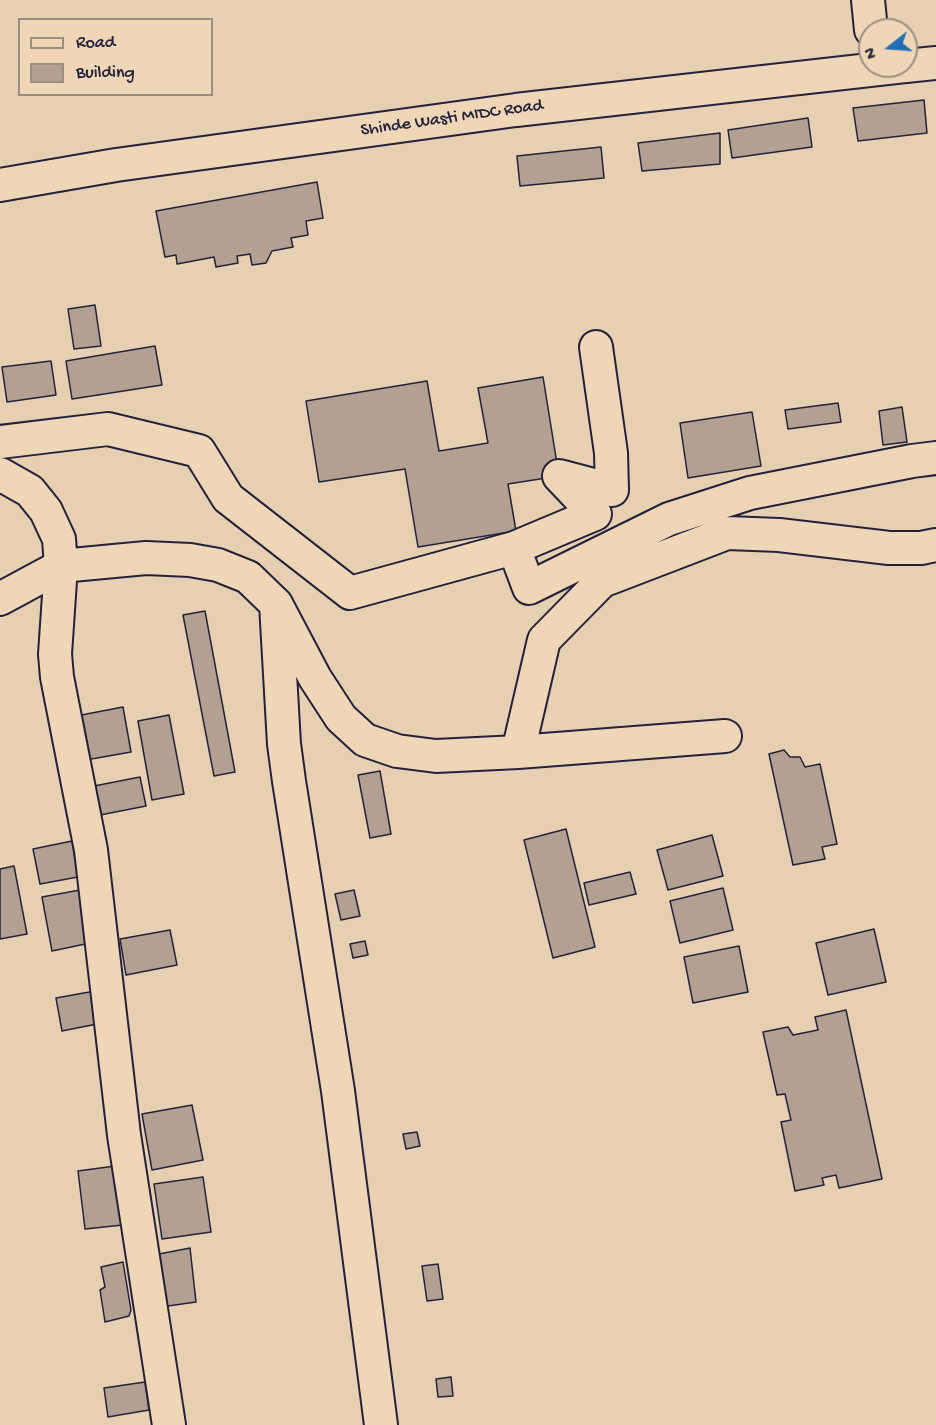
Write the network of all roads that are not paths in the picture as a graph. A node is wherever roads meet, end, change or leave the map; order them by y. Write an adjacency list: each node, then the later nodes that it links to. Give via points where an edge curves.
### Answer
1 (868, 0): 3 (street)
2 (882, 0): 4 (street)
3 (870, 18)
4 (883, 18)
5 (936, 63): 6 (street, Shinde Wasti MIDC Road)
6 (918, 65)
7 (858, 71): 8 (street, Shinde Wasti MIDC Road, via 504,112)
8 (0, 184)
9 (596, 347): 14 (street, via 611,453 612,490 559,476 595,514)
10 (0, 442): 14 (street, via 108,429 199,452 228,498 350,593)
11 (936, 458): 14 (street, via 750,493 669,519 529,588)
12 (0, 474): 15 (street, via 30,491 46,511 59,539)
13 (936, 545): 19 (street, via 889,548 727,533 602,581 544,639)
14 (514, 548)
15 (61, 566): 16 (street); 17 (street, via 147,558 190,560 218,565 248,577); 20 (street, via 57,677 91,850 124,1136)
16 (0, 599)
17 (276, 604): 19 (street, via 341,718 365,740 398,751 436,756); 21 (street, via 284,744 338,1091)
18 (725, 735): 19 (street)
19 (518, 752)
20 (169, 1425)
21 (381, 1425)

